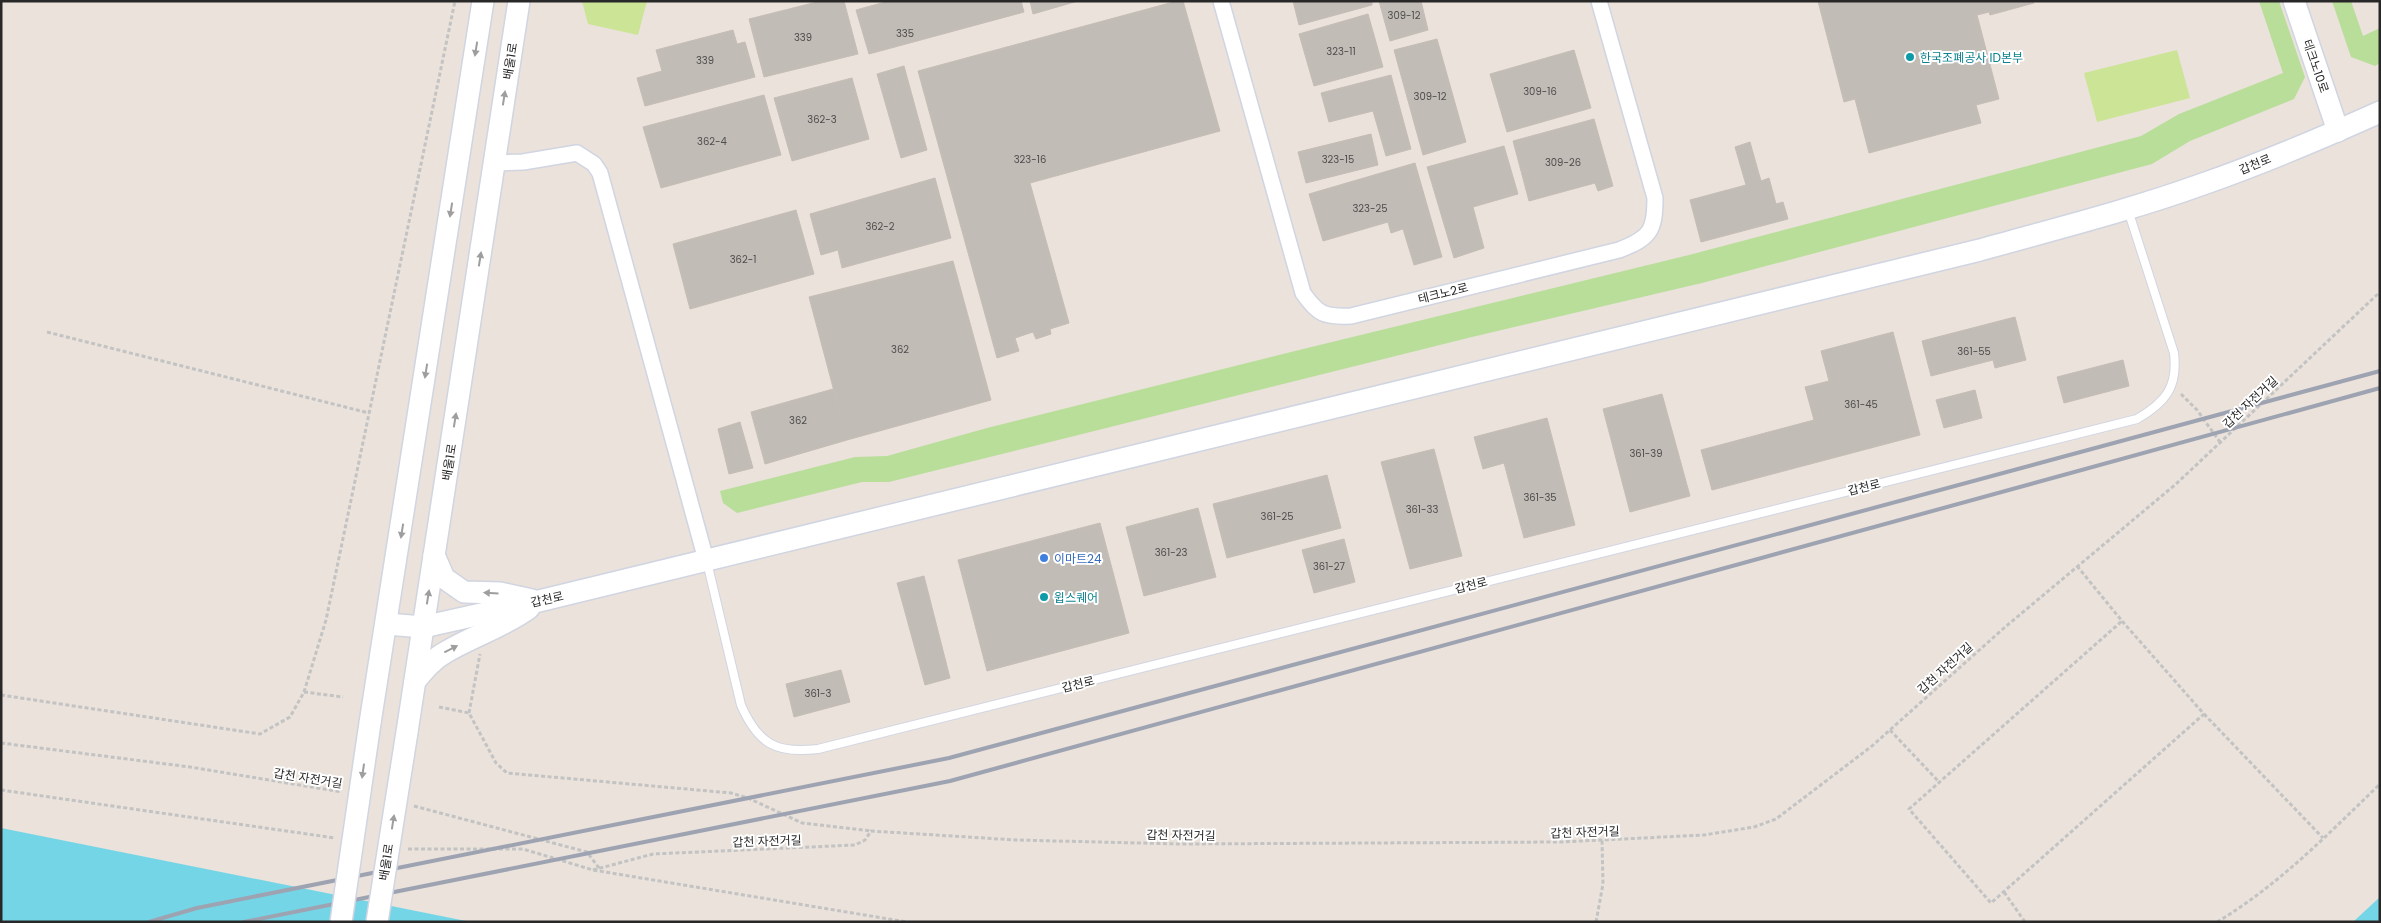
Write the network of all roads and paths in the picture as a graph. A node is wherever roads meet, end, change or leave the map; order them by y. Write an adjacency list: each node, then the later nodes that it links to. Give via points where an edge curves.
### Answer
1 (455, 1): 14 (path)
2 (483, 1): 21 (main road, one-way to 21)
3 (519, 1): 9 (main road, 배울1로, one-way to 3)
4 (1221, 1): 5 (street, 테크노2로, via 1303,293 1313,309 1330,317 1351,316 1619,250 1636,243 1648,233 1655,220 1655,198)
5 (1599, 1)
6 (2294, 1): 8 (main road, 테크노10로)
7 (2380, 112): 8 (main road, 갑천로)
8 (2338, 131): 10 (main road, 갑천로, via 2204,184)
9 (494, 163): 16 (main road, 배울1로, one-way to 9); 17 (street, via 524,162 577,153 594,164 600,173)
10 (2127, 208): 13 (lane, via 2174,353); 17 (main road, 갑천로, via 1980,250)
11 (2380, 292): 15 (path, 갑천 자전거길)
12 (47, 332): 14 (path)
13 (2172, 386): 15 (path, via 2197,410); 17 (lane, 갑천로, via 2155,409 2120,424 810,750 771,746 749,724 741,705)
14 (369, 413): 25 (path, via 326,620)
15 (2220, 442): 18 (path, 갑천 자전거길, via 2176,484)
16 (434, 555): 19 (main road, one-way to 16, via 500,593 464,592 444,578); 22 (main road, 배울1로, one-way to 16)
17 (706, 560): 19 (main road, 갑천로)
18 (2077, 566): 20 (path); 31 (path, 갑천 자전거길)
19 (539, 601): 22 (main road, 갑천로); 23 (main road, via 509,622)
20 (2122, 621): 30 (path); 33 (path)
21 (387, 624): 22 (main road, 갑천로); 46 (main road, one-way to 46, bridge)
22 (423, 628): 24 (main road, 배울1로)
23 (483, 634): 24 (main road, one-way to 23, via 445,652); 29 (path)
24 (415, 681): 47 (main road, 배울1로, one-way to 24, bridge)
25 (304, 692): 26 (path, via 290,717 260,734); 27 (path)
26 (1, 695)
27 (343, 697)
28 (439, 707): 29 (path)
29 (469, 713): 38 (path, via 496,764 507,773 731,793 802,823)
30 (2204, 714): 39 (path); 45 (path)
31 (1890, 730): 33 (path); 41 (path, 갑천 자전거길, via 1776,819 1754,827 1704,835)
32 (1, 743): 36 (path, 갑천 자전거길)
33 (1939, 782): 45 (path, via 1909,809 1991,902)
34 (2380, 784): 39 (path)
35 (1, 790): 40 (path)
36 (344, 792)
37 (408, 804): 43 (path, via 587,852)
38 (870, 831): 41 (path, 갑천 자전거길, via 1016,840 1180,844); 43 (path, 갑천 자전거길, via 865,840 855,845 653,854)
39 (2323, 838): 51 (path, via 2251,901)
40 (339, 839)
41 (1602, 840): 49 (path, via 1603,884)
42 (407, 849): 44 (path, via 523,849)
43 (599, 868): 44 (path, 갑천 자전거길)
44 (593, 870): 48 (path)
45 (2004, 892): 50 (path)
46 (341, 922)
47 (377, 922)
48 (908, 922)
49 (1596, 922)
50 (2025, 922)
51 (2217, 922)

